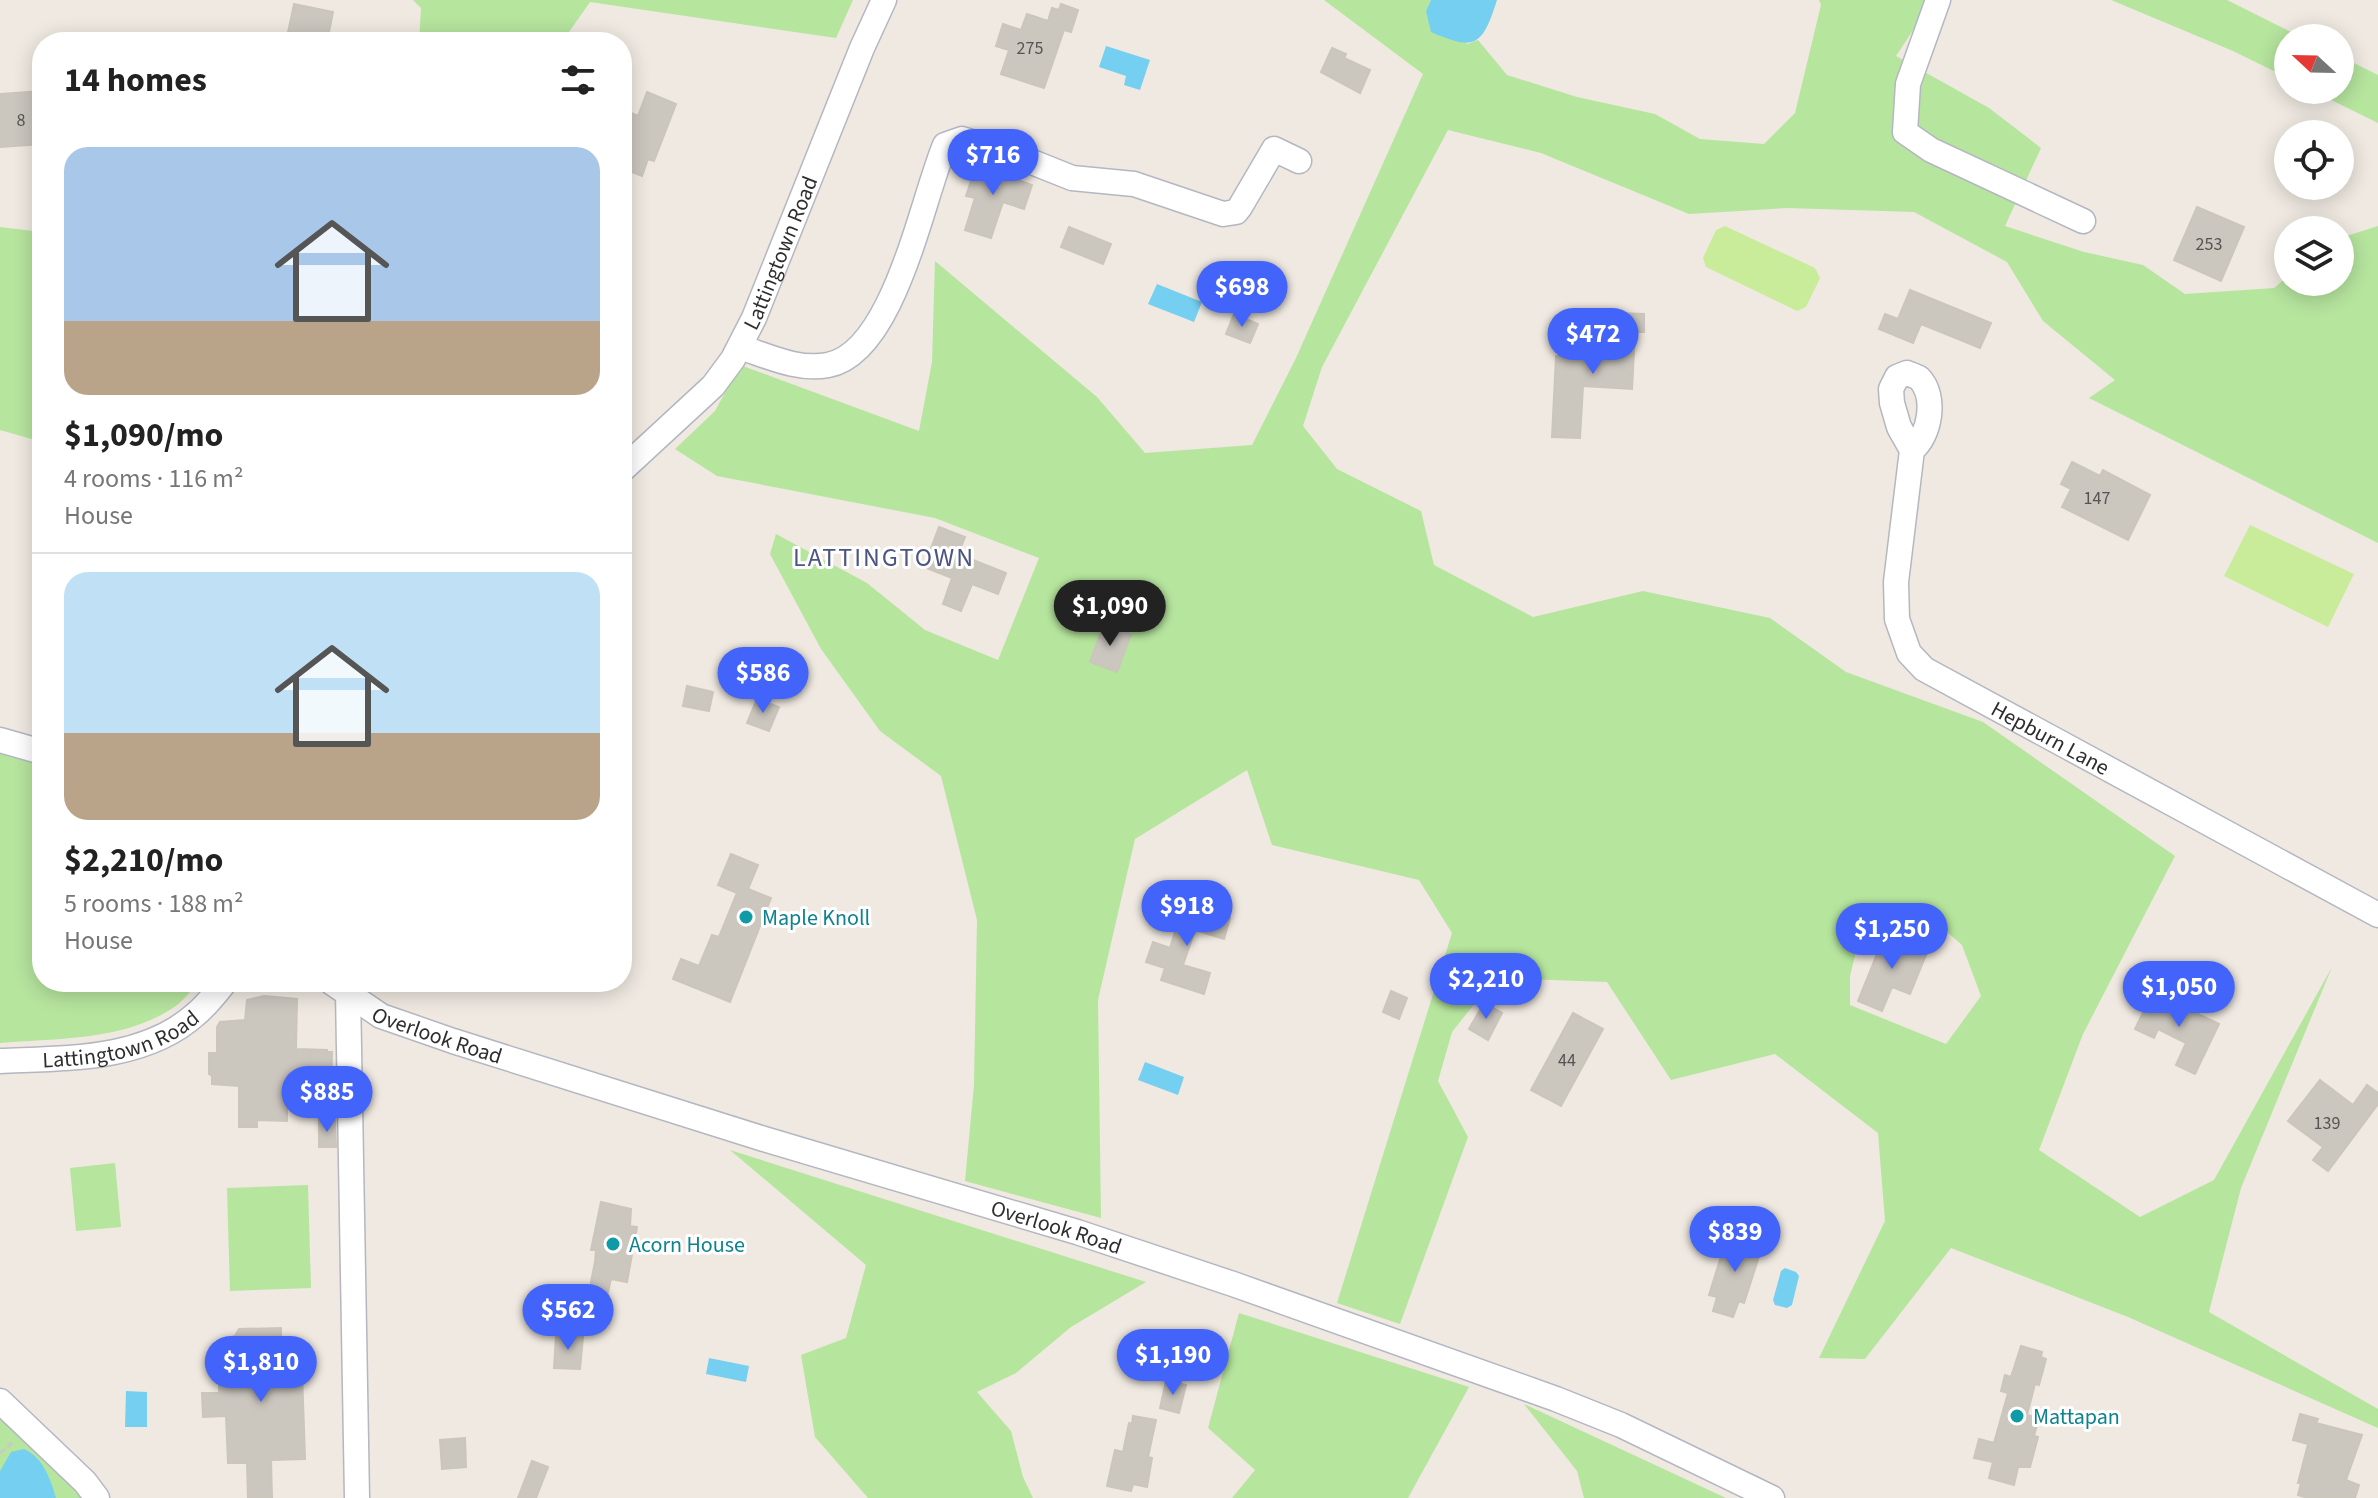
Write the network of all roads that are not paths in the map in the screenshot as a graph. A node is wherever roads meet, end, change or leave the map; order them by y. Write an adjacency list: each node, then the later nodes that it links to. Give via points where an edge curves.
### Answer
1 (884, 0): 5 (street, Lattingtown Road)
2 (1938, 0): 4 (street, via 1908,84 1905,132 1931,150)
3 (1299, 161): 5 (street, via 1274,149 1240,207 1223,214 1134,184 1072,178 962,139 945,145 884,316 859,348 831,365 800,367)
4 (2083, 221)
5 (740, 347): 7 (street, Lattingtown Road, via 707,393)
6 (1912, 450): 10 (street, Hepburn Lane, via 1896,582 1897,619 1909,653 1924,669)
7 (632, 461)
8 (0, 740): 9 (street)
9 (32, 749)
10 (2378, 915)
11 (216, 992): 14 (street, Lattingtown Road, via 196,1015 131,1048 93,1056)
12 (341, 992): 17 (street)
13 (350, 992): 18 (street, Overlook Road, via 381,1016 453,1041 1077,1232 1276,1299 1621,1425)
14 (0, 1061)
15 (0, 1401): 16 (street)
16 (97, 1498)
17 (357, 1498)
18 (1772, 1498)

